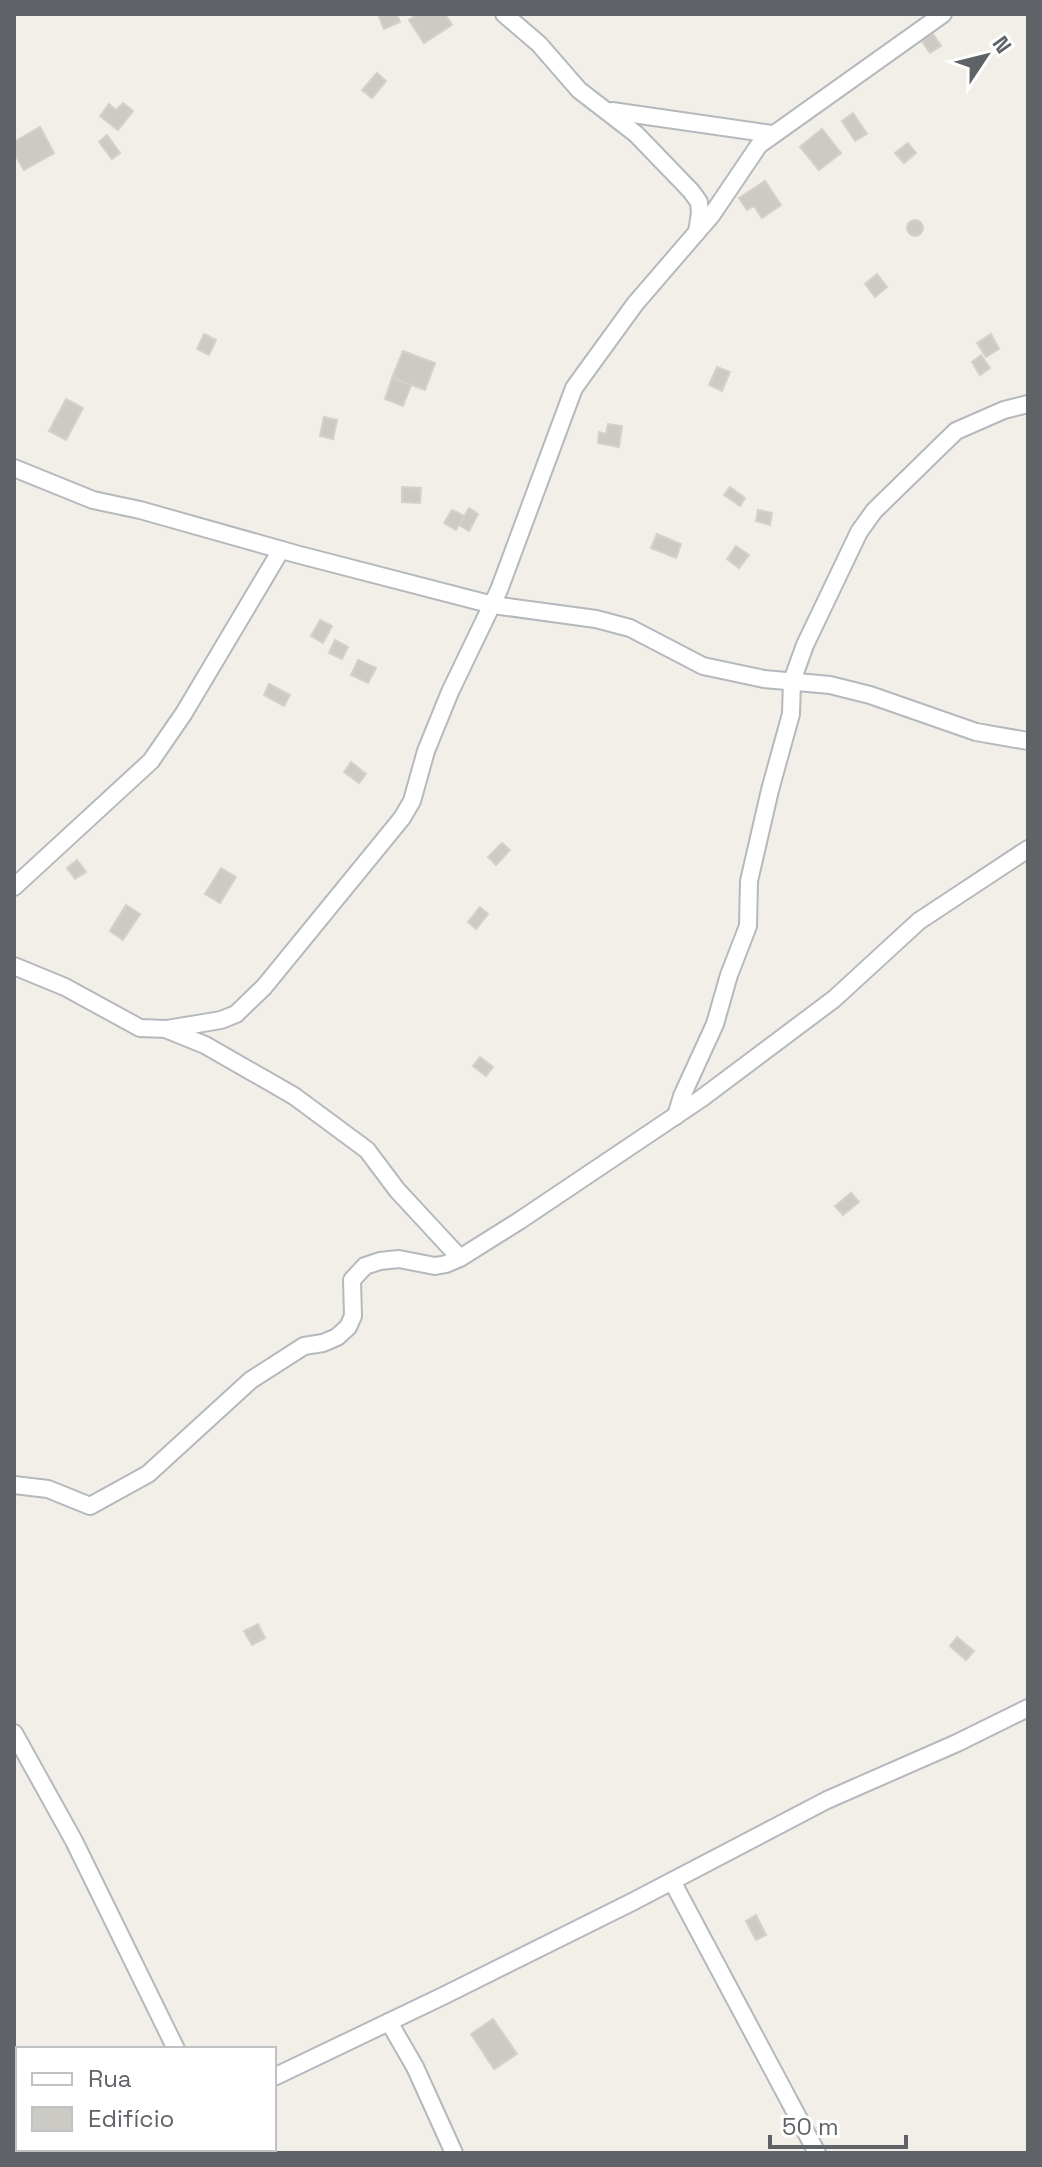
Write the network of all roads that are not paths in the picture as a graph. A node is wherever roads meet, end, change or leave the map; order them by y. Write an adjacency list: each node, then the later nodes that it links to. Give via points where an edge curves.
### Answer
1 (504, 14): 3 (street)
2 (943, 14): 4 (street)
3 (606, 110): 4 (street); 5 (street, via 691,191 699,202)
4 (772, 134): 5 (street, via 750,156)
5 (697, 232): 9 (street, via 635,304 574,388)
6 (1028, 404): 10 (street, via 956,431 874,511 859,532)
7 (14, 468): 8 (street, via 93,500)
8 (281, 550): 9 (street); 13 (street, via 151,761)
9 (493, 605): 10 (street, via 596,619 630,628 703,666); 15 (street, via 450,692 402,818 247,1005 221,1020)
10 (792, 681): 11 (street, via 830,685 976,732); 16 (street, via 791,714 749,881 748,926)
11 (1028, 741)
12 (1028, 849): 16 (street, via 919,921 834,999)
13 (14, 887)
14 (14, 966): 15 (street, via 140,1028)
15 (167, 1029): 17 (street, via 294,1096 367,1150)
16 (676, 1116): 17 (street)
17 (460, 1258): 18 (street, via 435,1266 399,1259 365,1266 352,1280 353,1316 337,1337 304,1346 251,1380 148,1474 90,1506 48,1489)
18 (14, 1485)
19 (1028, 1708): 21 (street, via 827,1800)
20 (14, 1733): 23 (street, via 74,1841)
21 (672, 1881): 22 (street); 26 (street)
22 (389, 2022): 24 (street); 25 (street)
23 (175, 2047)
24 (276, 2076)
25 (454, 2153)
26 (817, 2153)

